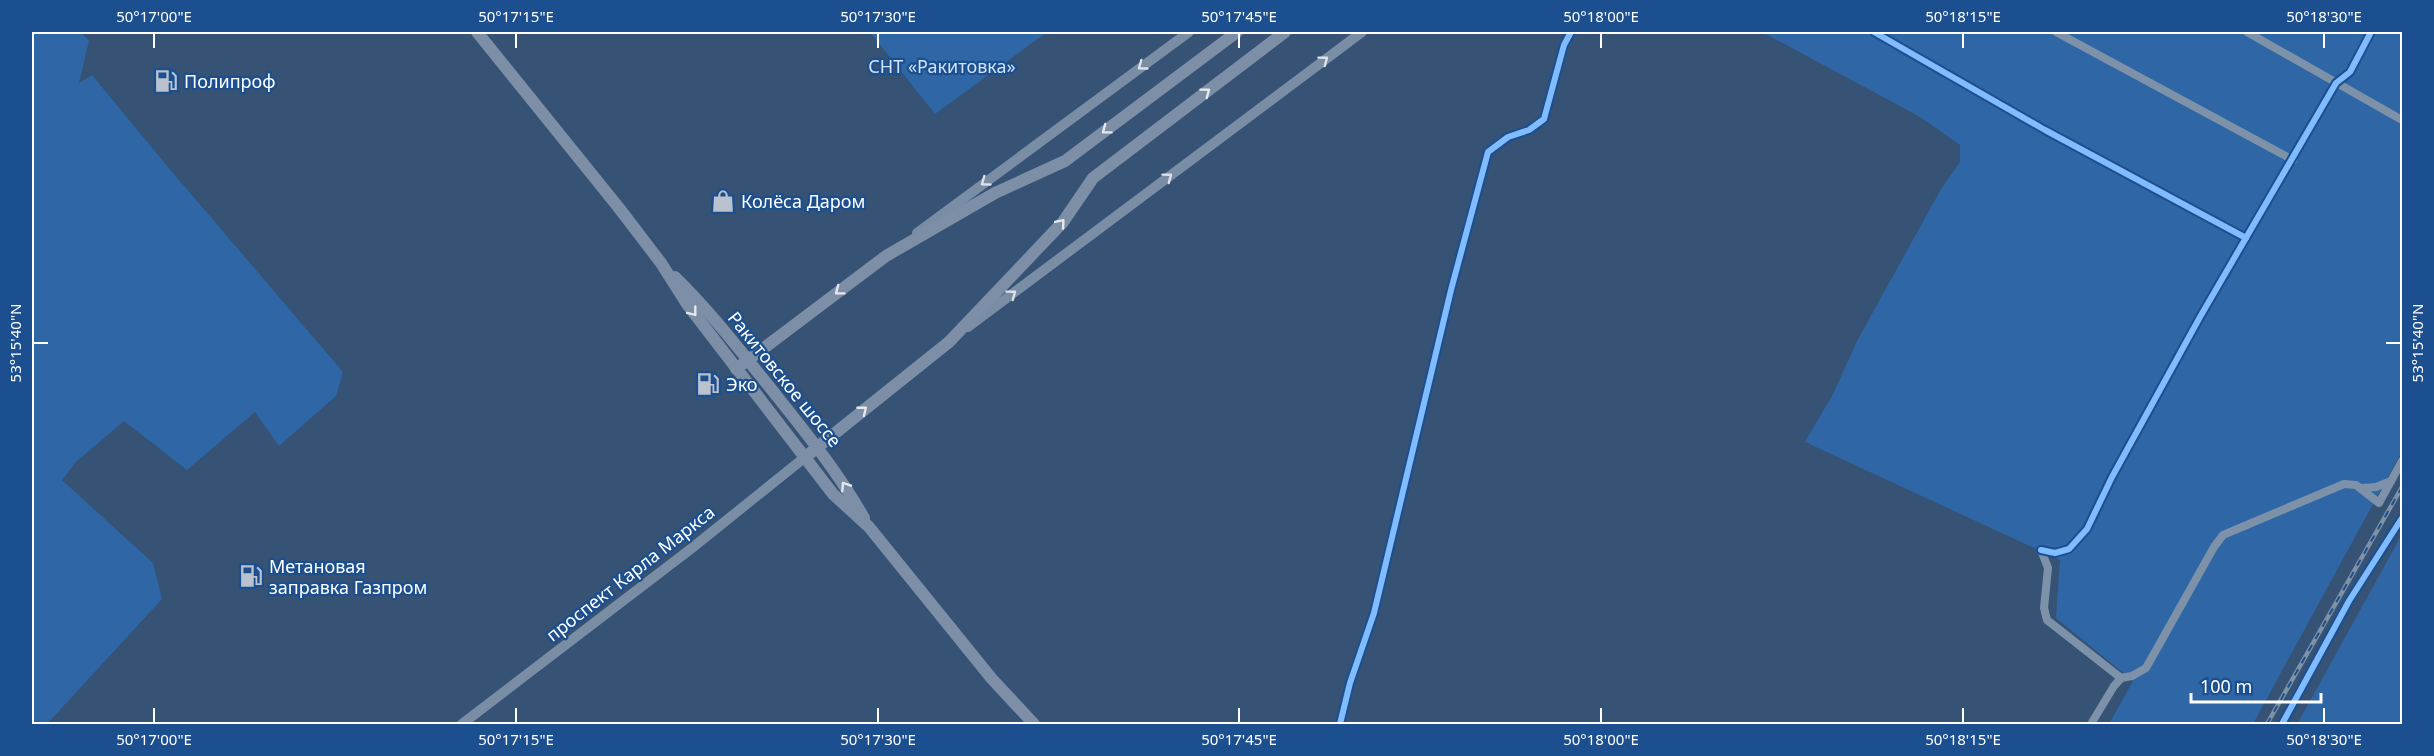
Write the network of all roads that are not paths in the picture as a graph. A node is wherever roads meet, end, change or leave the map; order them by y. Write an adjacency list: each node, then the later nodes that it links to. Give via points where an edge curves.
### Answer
1 (477, 32): 16 (main road, Ракитовское шоссе)
2 (1189, 32): 15 (main road, one-way to 15)
3 (1237, 32): 15 (main road, one-way to 15, via 1065,161 995,193)
4 (1285, 32): 17 (main road, проспект Карла Маркса, one-way to 4, via 1064,222 1093,178)
5 (1362, 32): 17 (main road, one-way to 5)
6 (1571, 32): 30 (street, via 1544,119 1488,152 1374,613 1350,683)
7 (1874, 32): 14 (street)
8 (2056, 32): 13 (street)
9 (2247, 32): 11 (street)
10 (2371, 32): 11 (street, via 2350,72)
11 (2336, 83): 12 (street); 13 (street)
12 (2403, 120)
13 (2293, 160): 14 (street)
14 (2246, 238): 27 (street, via 2160,388 2087,529 2069,549 2055,553 2041,550 2048,568 2044,608 2047,620)
15 (886, 256): 18 (main road, one-way to 18)
16 (661, 263): 18 (main road, Ракитовское шоссе, via 692,293); 19 (main road, Ракитовское шоссе, one-way to 19)
17 (949, 342): 20 (main road, проспект Карла Маркса, one-way to 17)
18 (748, 360): 19 (main road); 20 (main road, Ракитовское шоссе)
19 (736, 369): 21 (main road, Ракитовское шоссе)
20 (817, 447): 21 (main road, проспект Карла Маркса); 26 (main road, Ракитовское шоссе, one-way to 20, via 846,485)
21 (804, 458): 26 (main road, Ракитовское шоссе, via 833,494); 28 (main road, проспект Карла Маркса)
22 (2403, 461): 23 (street)
23 (2392, 480): 24 (street, via 2376,487); 24 (street, via 2379,503)
24 (2356, 485): 27 (street, via 2344,484 2223,535 2145,668)
25 (2403, 518): 32 (street, via 2349,601)
26 (869, 527): 29 (main road, Ракитовское шоссе, via 992,679)
27 (2121, 678): 31 (street)
28 (462, 724)
29 (1034, 724)
30 (1341, 724)
31 (2091, 724)
32 (2282, 724)

